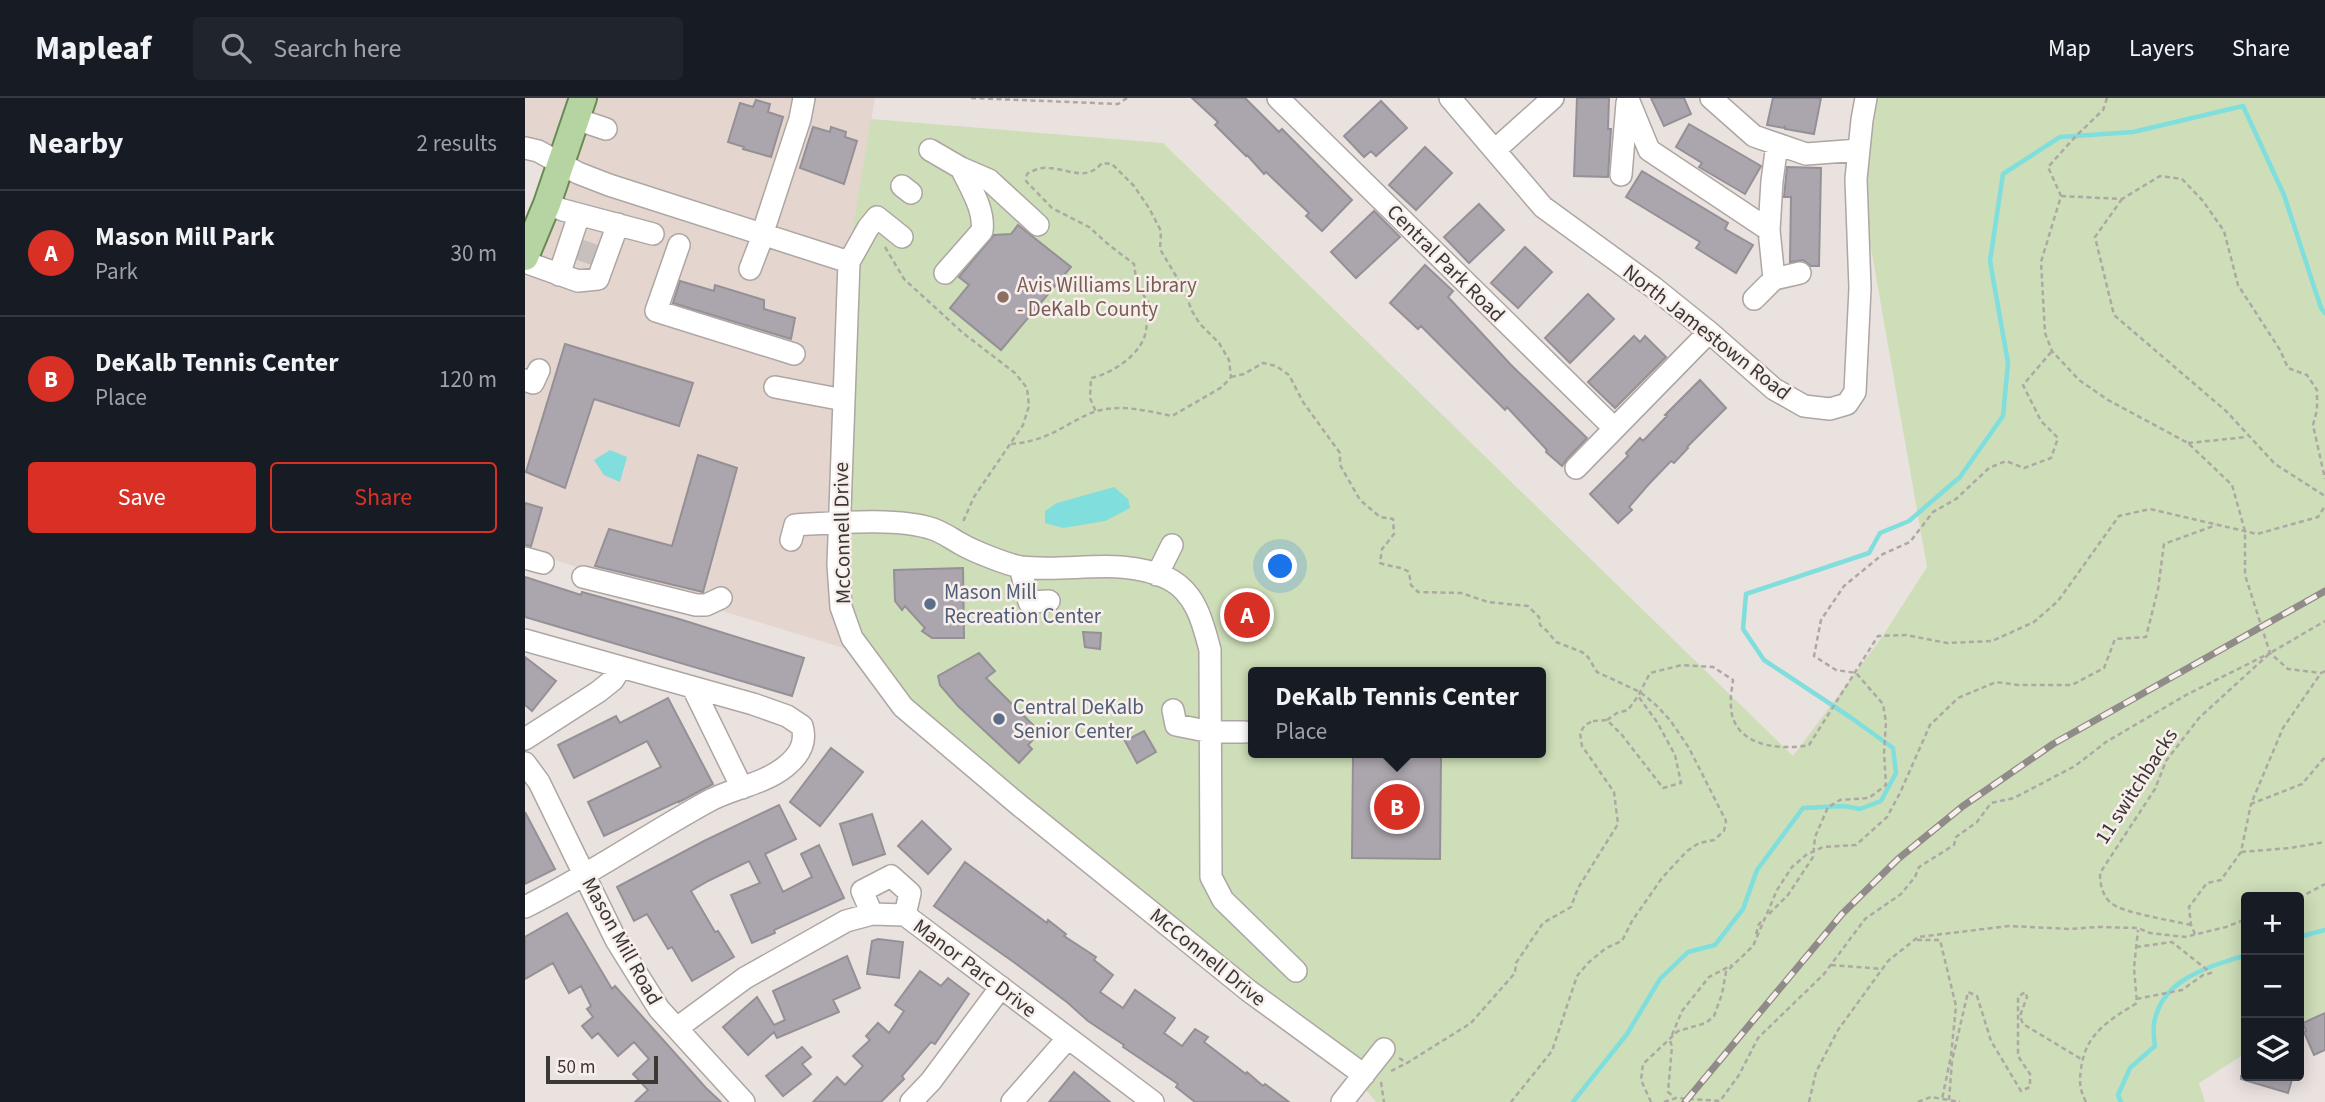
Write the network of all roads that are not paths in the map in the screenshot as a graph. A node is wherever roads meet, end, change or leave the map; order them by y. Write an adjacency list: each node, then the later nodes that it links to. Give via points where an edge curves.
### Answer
1 (804, 98): 25 (street)
2 (1278, 98): 39 (street, Central Park Road)
3 (1450, 98): 13 (street, North Jamestown Road)
4 (1553, 98): 13 (street)
5 (1711, 98): 10 (street, via 1754,136)
6 (1866, 98): 14 (street, North Jamestown Road)
7 (1627, 99): 17 (street); 23 (street, via 1649,150)
8 (580, 108): 9 (street); 15 (main road)
9 (606, 129)
10 (1777, 144): 14 (street, via 1807,154); 23 (street)
11 (525, 148): 15 (street)
12 (930, 150): 16 (street)
13 (1495, 150): 35 (street, North Jamestown Road, via 1543,207)
14 (1859, 150): 35 (street, North Jamestown Road, via 1859,340 1856,392 1847,404 1830,409 1804,406 1774,389)
15 (561, 164): 18 (street); 19 (main road)
16 (961, 168): 21 (street, via 989,180); 30 (street, via 983,226 982,231 964,239)
17 (1621, 175)
18 (609, 185): 20 (street); 25 (street)
19 (547, 204): 20 (street); 27 (main road)
20 (596, 223): 24 (street); 31 (street); 31 (street, via 598,279)
21 (1038, 225)
22 (889, 227): 28 (street, via 868,228)
23 (1769, 230): 33 (street)
24 (653, 234)
25 (762, 235): 28 (street); 29 (street)
26 (679, 246): 36 (street, via 656,311)
27 (525, 260): 31 (street)
28 (849, 262): 38 (street, McConnell Drive)
29 (750, 269)
30 (945, 272)
31 (573, 273)
32 (1800, 273): 33 (street)
33 (1774, 279): 34 (street)
34 (1754, 299)
35 (1709, 332): 39 (street)
36 (794, 354)
37 (775, 387): 38 (street)
38 (843, 400): 41 (street, McConnell Drive)
39 (1614, 428): 40 (street)
40 (1576, 468)
41 (839, 523): 42 (street, via 795,525); 44 (street, via 930,528); 67 (street, McConnell Drive, via 844,617 852,638 904,707 1249,991)
42 (791, 540)
43 (1173, 545): 45 (street)
44 (1020, 567): 45 (street, via 1137,568); 48 (street, via 1030,602)
45 (1157, 575): 54 (street, via 1171,580 1193,600 1203,621 1210,650)
46 (583, 577): 47 (street, via 696,605)
47 (721, 598)
48 (1049, 601)
49 (525, 640): 50 (street)
50 (621, 667): 51 (street); 55 (street, via 598,692)
51 (693, 688): 57 (street); 57 (street, via 787,716 802,726 803,746 787,765)
52 (1173, 710): 54 (street, via 1176,725)
53 (1245, 732): 54 (street)
54 (1211, 733): 62 (street, via 1211,877 1223,900 1241,906)
55 (525, 739)
56 (525, 763): 58 (street, Mason Mill Road)
57 (742, 788): 58 (street, via 710,800)
58 (585, 876): 59 (street); 64 (street, Mason Mill Road, via 616,940 659,1009)
59 (525, 907)
60 (872, 914): 61 (street, Manor Parc Drive); 61 (street, via 862,891 891,876 910,893); 64 (street, Manor Parc Drive, via 846,921 745,978)
61 (905, 915): 63 (street, Manor Parc Drive)
62 (1296, 971)
63 (1001, 987): 65 (street, Manor Parc Drive); 69 (street)
64 (677, 1028): 68 (street, Mason Mill Road)
65 (1068, 1038): 70 (street); 71 (street, Manor Parc Drive)
66 (1384, 1049): 67 (street)
67 (1372, 1076): 72 (street)
68 (744, 1102)
69 (911, 1102)
70 (1012, 1102)
71 (1153, 1102)
72 (1342, 1102)

